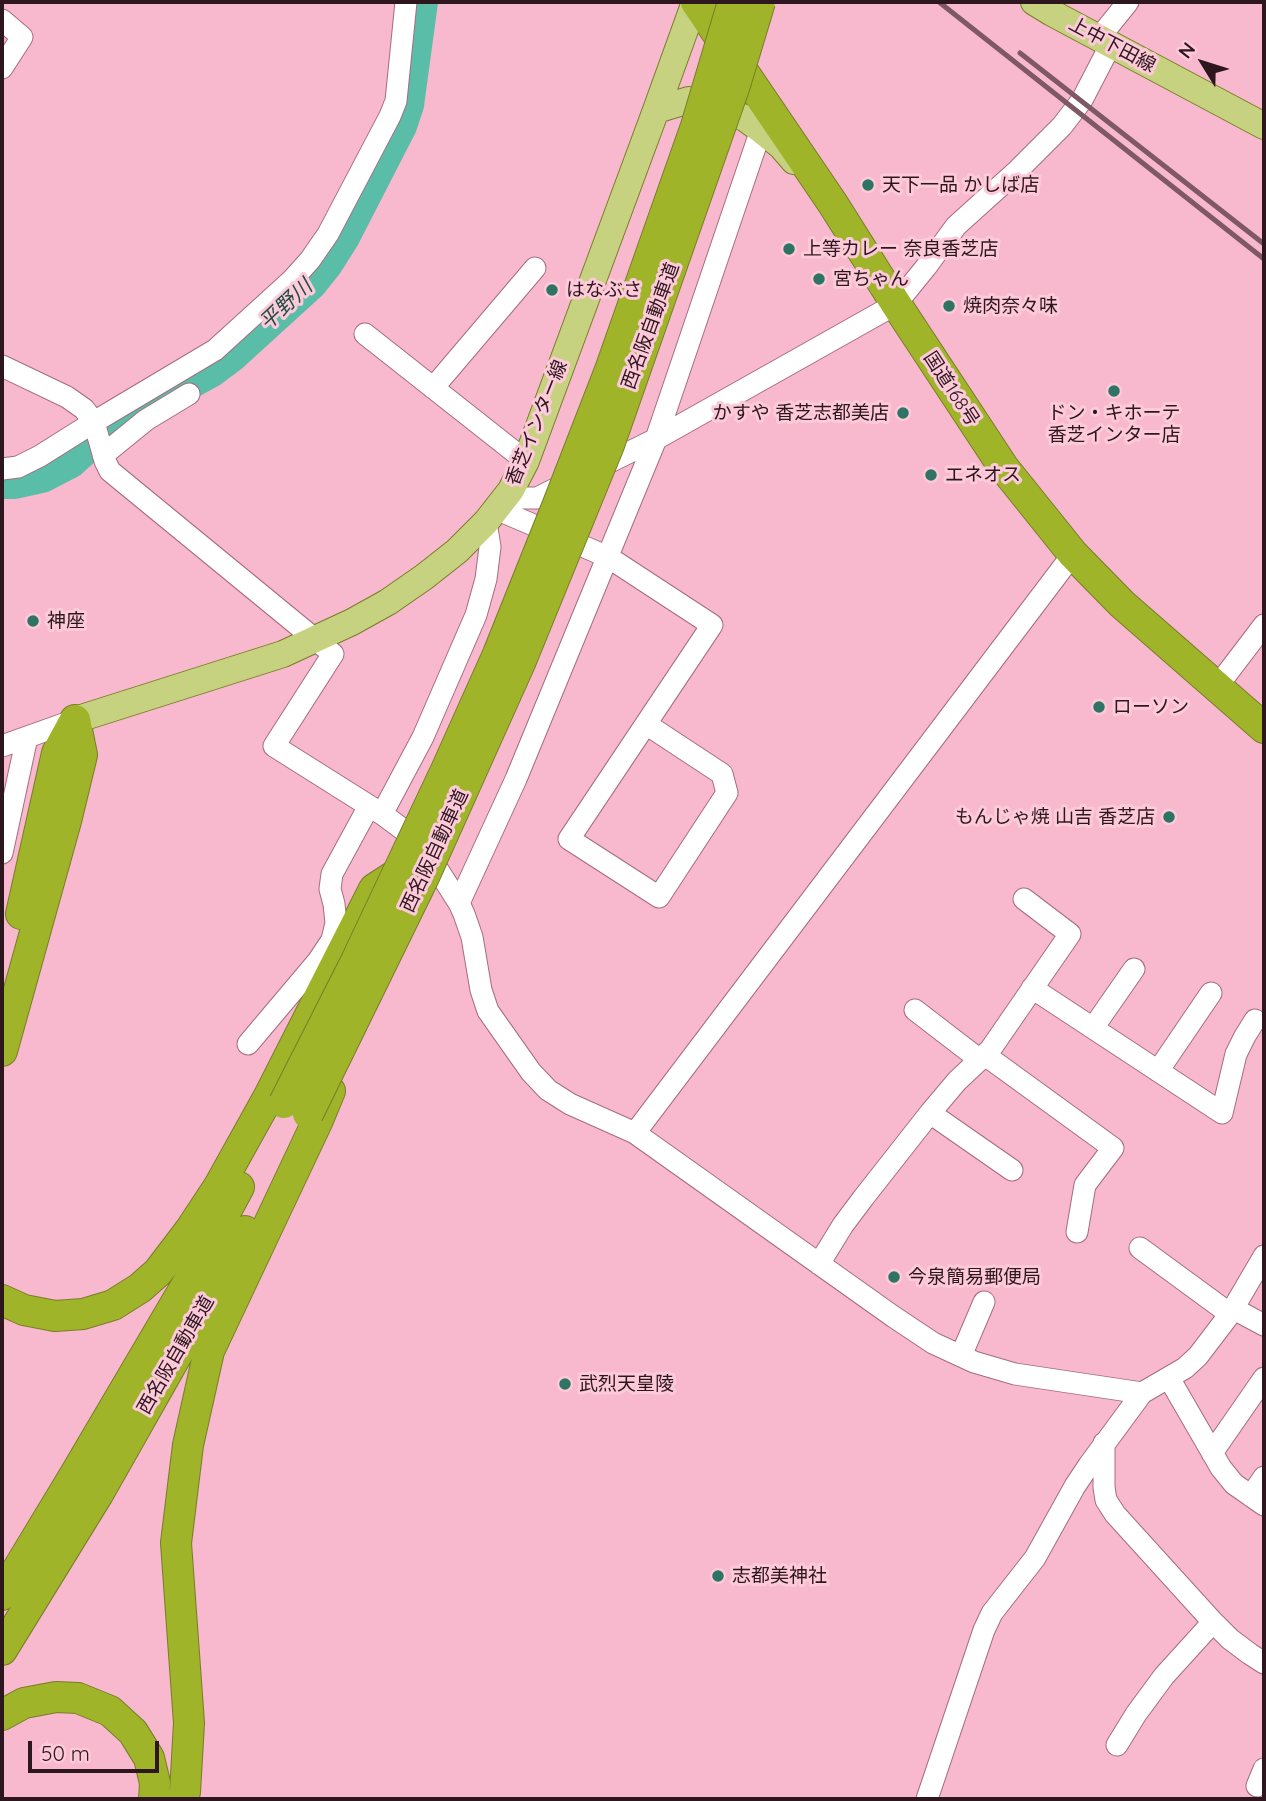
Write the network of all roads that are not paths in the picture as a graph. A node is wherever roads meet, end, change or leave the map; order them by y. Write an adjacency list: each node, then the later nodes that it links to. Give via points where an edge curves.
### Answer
1 (406, 2): 20 (street, via 396,101 310,260 215,350)
2 (695, 2): 10 (main road, 香芝インター線); 13 (highway, 国道168号)
3 (733, 2): 50 (highway, 西名阪自動車道, bridge, via 696,126 596,407 498,654 356,961)
4 (760, 2): 50 (highway, 西名阪自動車道, bridge, via 609,445 509,688 331,1067)
5 (1034, 2): 8 (main road, 上中下田線)
6 (1128, 2): 8 (street)
7 (2, 20): 9 (street, via 22,37)
8 (1105, 41): 11 (main road, 上中下田線); 15 (street, via 1082,100 1062,126 956,226)
9 (2, 68)
10 (656, 110): 12 (main road, via 689,100 717,105); 22 (main road, 香芝インター線)
11 (1264, 126)
12 (761, 130): 13 (main road); 21 (street)
13 (833, 204): 15 (highway, 国道168号)
14 (535, 268): 18 (street)
15 (896, 304): 21 (street); 25 (highway, 国道168号, via 1004,468)
16 (365, 334): 18 (street)
17 (2, 366): 20 (street, via 84,409)
18 (433, 388): 22 (street)
19 (188, 394): 20 (street, via 128,432)
20 (98, 438): 23 (street); 28 (street, via 110,471)
21 (656, 439): 24 (street, via 537,498); 26 (street)
22 (526, 461): 24 (main road, 香芝インター線)
23 (2, 469)
24 (498, 507): 26 (street); 28 (main road, 香芝インター線, via 457,551 424,577); 35 (street, via 476,615 423,737)
25 (1073, 554): 29 (highway, 国道168号); 52 (street)
26 (608, 556): 31 (street, via 712,625); 38 (street)
27 (1264, 625): 29 (street)
28 (316, 639): 30 (main road, 香芝インター線, via 283,654); 35 (street, via 333,654 274,746)
29 (1216, 688): 32 (highway, 国道168号)
30 (75, 720): 33 (street); 42 (highway, via 57,753); 47 (highway, via 82,755)
31 (646, 724): 31 (street, via 569,839 659,897 727,793 722,774)
32 (1264, 728)
33 (27, 737): 34 (street); 36 (street)
34 (2, 746)
35 (375, 810): 38 (street, via 424,848); 46 (street, via 332,874 336,923 332,940)
36 (2, 853)
37 (1024, 899): 40 (street, via 1070,934)
38 (459, 903): 52 (street, via 472,937 488,1011 531,1072 570,1104)
39 (1134, 969): 45 (street)
40 (1032, 988): 45 (street); 48 (street)
41 (1211, 993): 49 (street)
42 (2, 998)
43 (915, 1010): 48 (street)
44 (1255, 1020): 49 (street, via 1236,1054 1222,1113)
45 (1093, 1028): 49 (street)
46 (248, 1044)
47 (2, 1051)
48 (983, 1057): 51 (street); 54 (street, via 1113,1148 1085,1185)
49 (1158, 1071)
50 (295, 1108): 58 (highway, via 219,1186 158,1272 140,1289 113,1305 83,1314 34,1312); 70 (highway, 西名阪自動車道); 72 (highway, 西名阪自動車道, via 209,1298 98,1494); 77 (highway, via 209,1351 188,1445 176,1543 189,1723)
51 (930, 1113): 53 (street); 57 (street, via 843,1225)
52 (635, 1133): 57 (street)
53 (1012, 1170)
54 (1077, 1232)
55 (1140, 1248): 60 (street)
56 (1264, 1255): 60 (street)
57 (819, 1264): 62 (street, via 933,1343)
58 (2, 1300)
59 (984, 1302): 62 (street)
60 (1232, 1311): 61 (street); 63 (street, via 1198,1356)
61 (1264, 1325)
62 (961, 1356): 65 (street, via 1015,1374)
63 (1169, 1378): 65 (street); 67 (street)
64 (1264, 1378): 67 (street)
65 (1142, 1393): 66 (street)
66 (1104, 1443): 71 (street, via 1106,1500); 78 (street, via 1035,1558 992,1613)
67 (1212, 1453): 69 (street, via 1234,1484)
68 (1264, 1477): 69 (street)
69 (1258, 1501)
70 (2, 1595)
71 (1213, 1622): 73 (street); 75 (street, via 1164,1676)
72 (2, 1650)
73 (1264, 1663)
74 (2, 1715): 76 (highway, via 24,1703 56,1697 78,1698 110,1711 133,1732 149,1758)
75 (1117, 1745)
76 (154, 1799)
77 (182, 1799)
78 (927, 1799)

